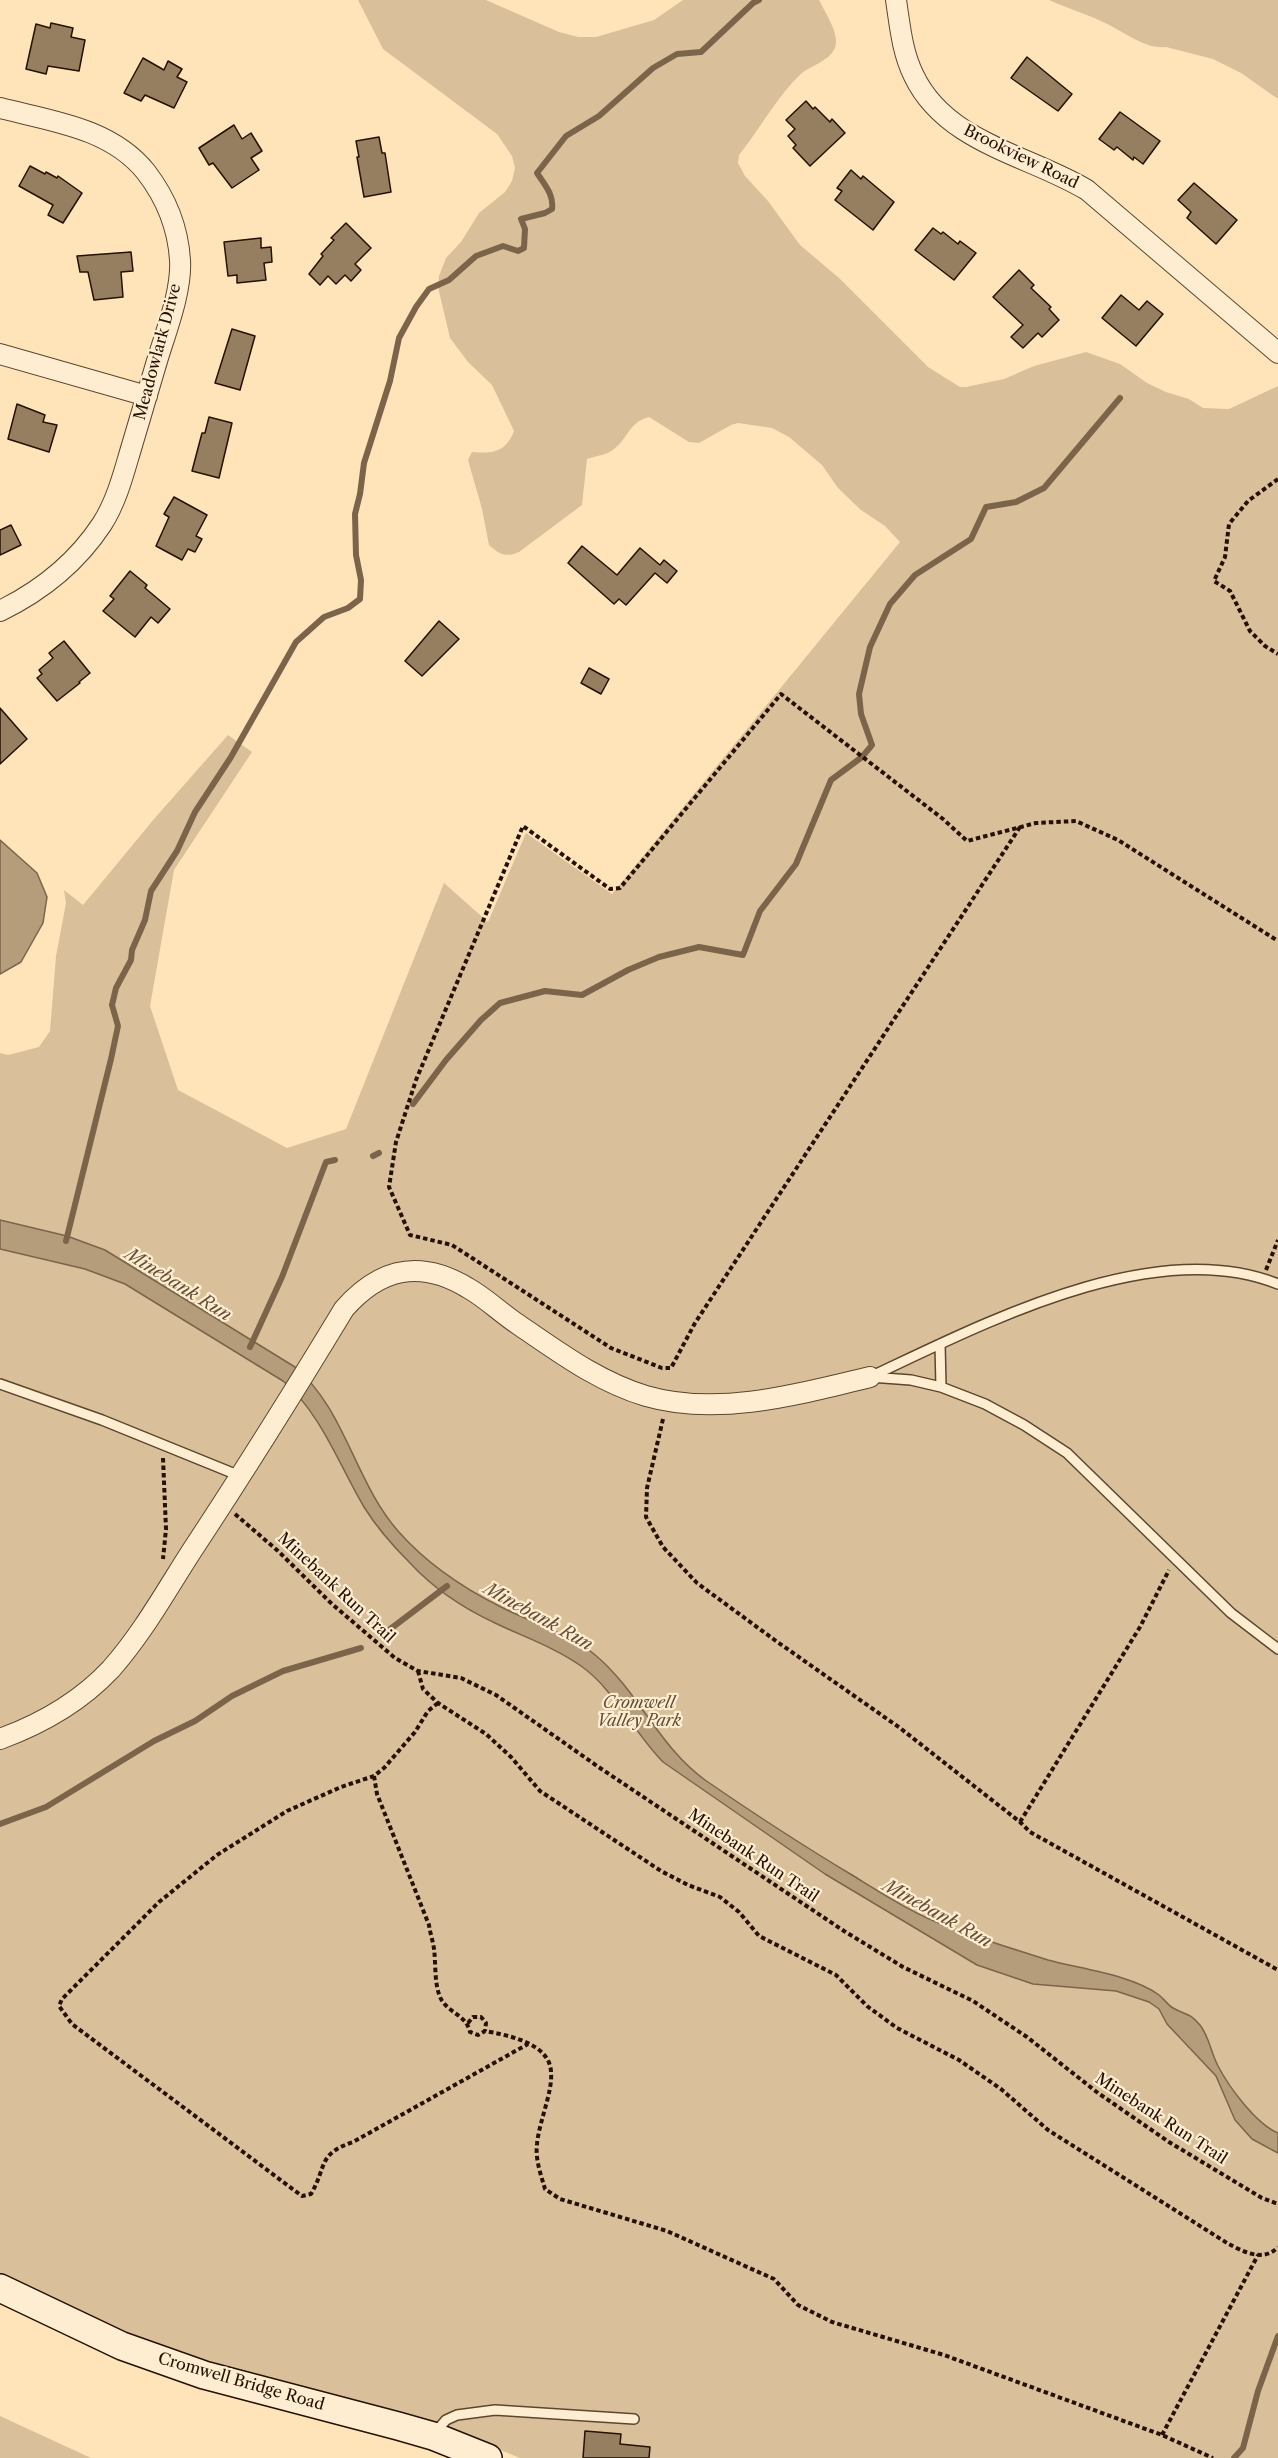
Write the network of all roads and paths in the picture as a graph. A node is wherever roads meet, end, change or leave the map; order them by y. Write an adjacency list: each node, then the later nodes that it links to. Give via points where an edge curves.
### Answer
1 (896, 0): 3 (street, Brookview Road, via 903,45 929,102 975,138 1063,175 1087,190)
2 (0, 108): 5 (street, Meadowlark Drive, via 92,133 111,142 146,171 163,196 176,231 180,262 175,297)
3 (1278, 353)
4 (0, 354): 5 (street)
5 (147, 396): 7 (street, Meadowlark Drive, via 119,489 104,522 64,568)
6 (1278, 479): 8 (path, via 1248,501 1229,524 1225,557 1214,581 1230,591 1250,632)
7 (0, 611)
8 (1278, 654)
9 (1020, 827): 9 (path, via 967,841 781,694 620,888 610,889 523,826 416,1080 396,1142 389,1187 410,1235 452,1245 611,1348 670,1368 695,1323); 10 (path, via 1076,821 1118,840)
10 (1278, 941)
11 (1278, 1240): 12 (path)
12 (1263, 1278): 13 (lane); 14 (lane, via 1230,1270 1185,1269 1134,1275 1071,1292)
13 (1278, 1284)
14 (940, 1344): 15 (lane); 17 (lane)
15 (870, 1377): 17 (lane); 18 (street, via 770,1400)
16 (0, 1384): 20 (lane)
17 (941, 1387): 22 (lane, via 995,1409 1067,1453)
18 (668, 1400): 20 (street, via 613,1384 577,1365 469,1288 445,1276 424,1270 405,1271 369,1284 344,1309); 29 (path, via 651,1464 646,1507 646,1517 663,1547 697,1583 900,1728)
19 (163, 1457): 23 (path)
20 (240, 1476): 27 (street, via 139,1633 110,1669 69,1704)
21 (233, 1512): 25 (path, Minebank Run Trail, via 332,1605 380,1646)
22 (1175, 1557): 24 (lane, via 1231,1613); 29 (path, via 1140,1627)
23 (163, 1560)
24 (1278, 1649)
25 (418, 1671): 26 (path, via 423,1689); 34 (path, Minebank Run Trail, via 461,1678 496,1695 844,1931 973,2001 1028,2037 1098,2094 1168,2142)
26 (438, 1702): 28 (path); 36 (path, via 486,1734 540,1791 661,1871 720,1897 759,1936 836,1975 867,2006 897,2028 959,2060 1001,2089 1048,2130 1227,2243)
27 (0, 1738)
28 (374, 1776): 31 (path, via 377,1794 429,1925 440,1996 448,2010); 33 (path, via 287,1811 217,1855 159,1902 62,2000 62,2013 302,2196 311,2194 324,2161 338,2147)
29 (1020, 1822): 30 (path, via 1030,1832)
30 (1278, 1970)
31 (468, 2024): 32 (path, via 470,2032 478,2035); 32 (path, via 473,2017 481,2017 486,2023)
32 (485, 2031): 33 (path)
33 (528, 2044): 39 (path, via 544,2054 552,2069 536,2147 545,2189 560,2199 667,2232 774,2279 798,2306 832,2322 944,2355)
34 (1278, 2204)
35 (1278, 2247): 36 (path)
36 (1258, 2255): 39 (path)
37 (0, 2288): 40 (main road, Cromwell Bridge Road, via 122,2346 204,2375)
38 (634, 2419): 40 (lane, via 495,2410 457,2415 446,2420)
39 (1162, 2435): 42 (path)
40 (433, 2436): 41 (main road, Cromwell Bridge Road)
41 (488, 2458)
42 (1213, 2458)

